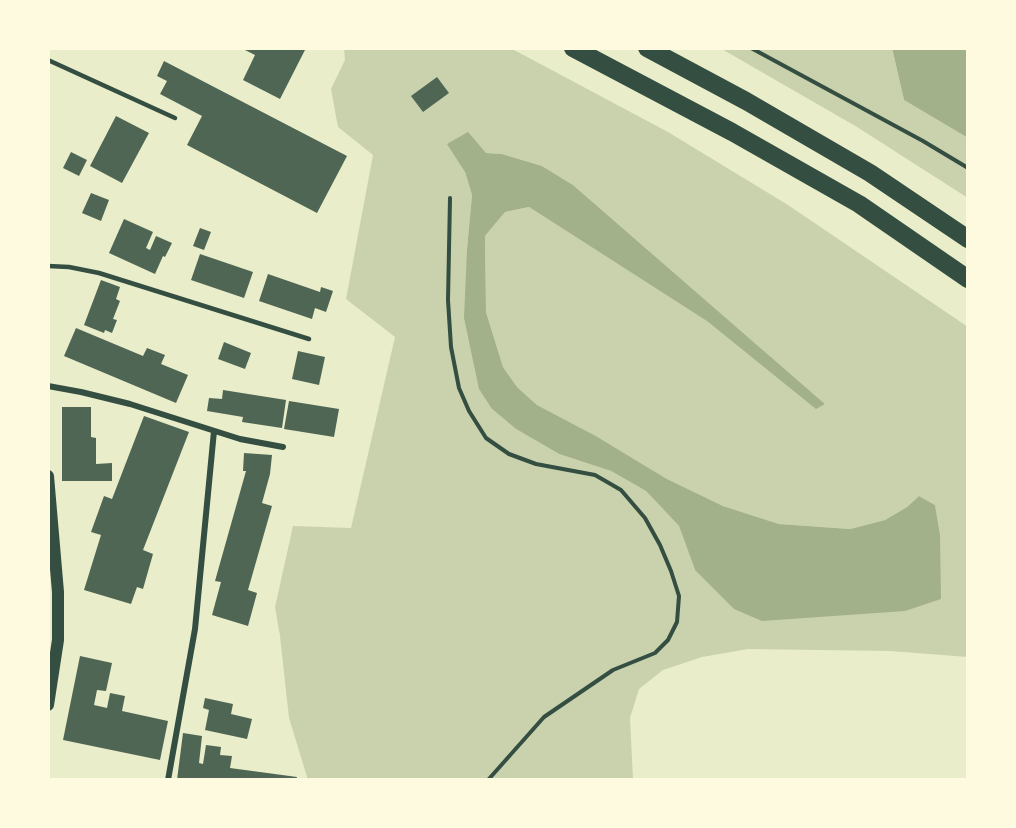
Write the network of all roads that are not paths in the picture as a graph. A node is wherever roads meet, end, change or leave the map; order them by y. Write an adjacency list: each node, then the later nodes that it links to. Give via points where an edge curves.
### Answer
1 (573, 48): 7 (highway, via 859,204)
2 (647, 48): 5 (highway, via 870,173)
3 (48, 60): 4 (lane)
4 (176, 118)
5 (968, 239)
6 (48, 266): 8 (lane, via 99,273)
7 (968, 279)
8 (309, 339)
9 (48, 386): 10 (street, via 130,404)
10 (214, 431): 11 (street); 14 (street, via 195,629)
11 (283, 447)
12 (48, 476): 13 (main road, via 58,640)
13 (48, 705)
14 (168, 780)

